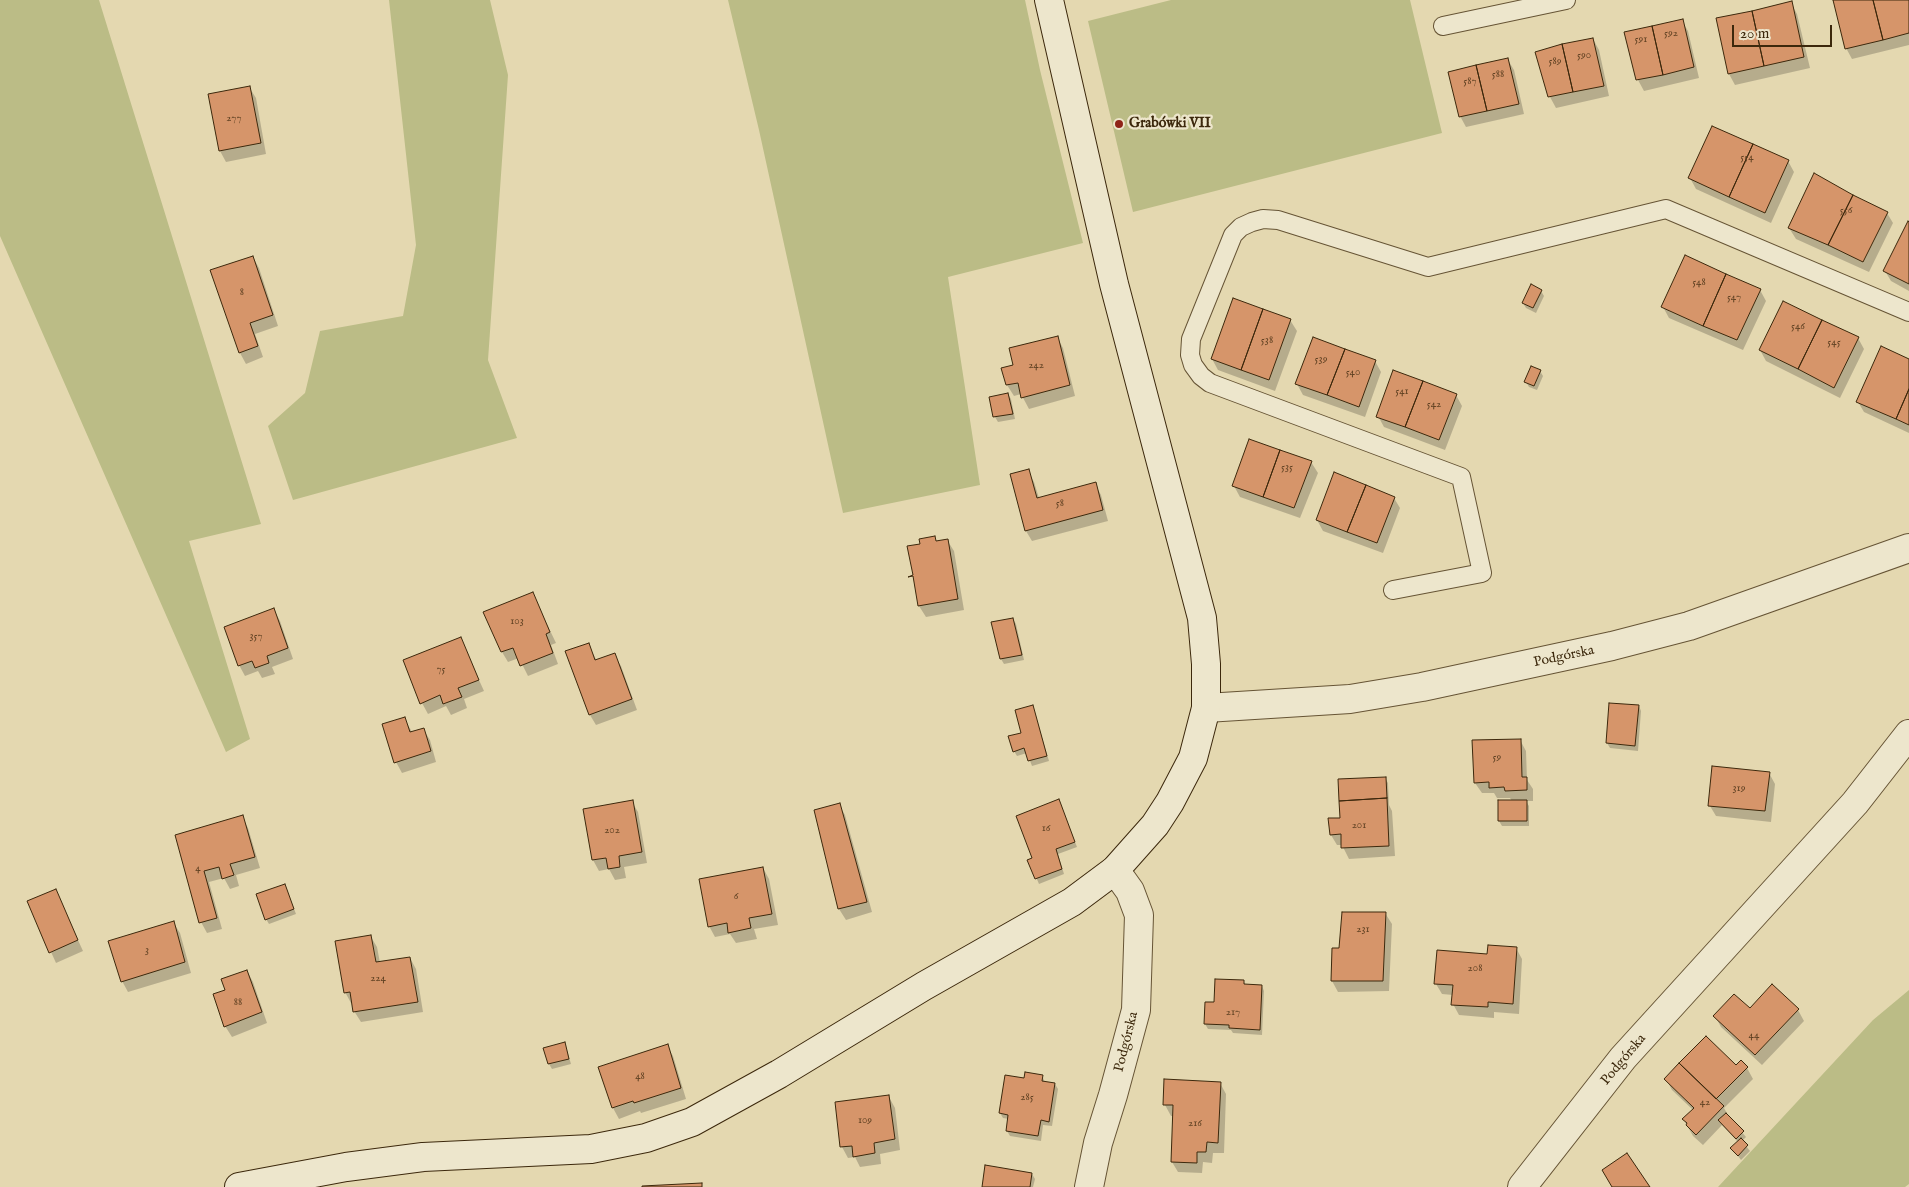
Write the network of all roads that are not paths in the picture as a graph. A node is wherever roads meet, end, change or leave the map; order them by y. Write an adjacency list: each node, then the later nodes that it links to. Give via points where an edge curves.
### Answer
1 (1049, 0): 7 (street, via 1112,275 1202,618)
2 (1566, 0): 3 (lane)
3 (1443, 26)
4 (1909, 312): 6 (lane, via 1666,209 1428,267 1278,220 1263,219 1246,224 1232,235 1191,339 1190,355 1201,376 1210,383 1461,477 1482,573)
5 (1909, 548): 7 (street, Podgórska, via 1689,626 1612,646 1422,687 1350,699)
6 (1392, 590)
7 (1206, 708): 9 (street, via 1193,758 1170,802 1155,825)
8 (1909, 734): 12 (street, Podgórska, via 1855,803 1623,1058)
9 (1115, 870): 10 (street, via 1072,902 692,1122 646,1138 592,1149 423,1158 346,1167); 11 (street, Podgórska, via 1130,891 1139,915 1136,1010 1098,1142)
10 (239, 1187)
11 (1089, 1187)
12 (1522, 1187)

